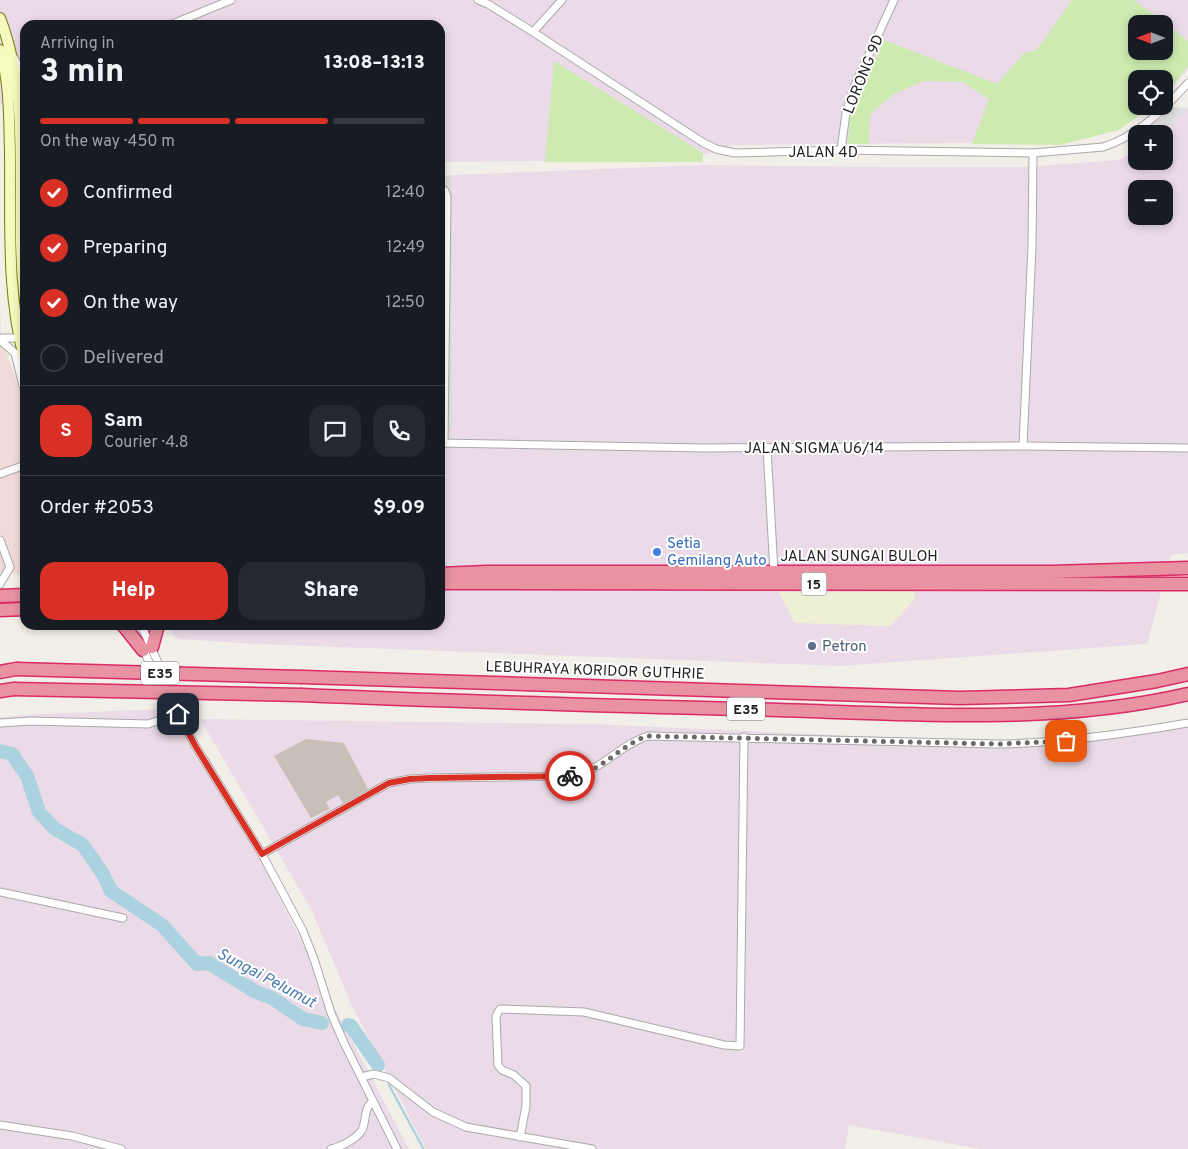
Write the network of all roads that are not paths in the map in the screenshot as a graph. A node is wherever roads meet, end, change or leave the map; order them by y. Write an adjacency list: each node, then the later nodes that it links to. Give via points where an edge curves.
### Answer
1 (231, 0): 6 (street)
2 (478, 0): 7 (street, JALAN 4D)
3 (562, 0): 7 (street)
4 (894, 0): 14 (street, LORONG 9D, via 854,87 846,113)
5 (0, 18): 9 (main road)
6 (182, 20)
7 (534, 32): 14 (street, JALAN 4D, via 716,150)
8 (0, 50): 19 (main road, via 8,86 10,265)
9 (12, 56): 10 (street); 13 (main road)
10 (20, 69)
11 (1188, 83): 15 (street, JALAN 4D, via 1139,129 1113,144)
12 (20, 111): 13 (street)
13 (19, 114): 16 (main road)
14 (841, 150): 15 (street, JALAN 4D)
15 (1033, 153): 24 (street)
16 (20, 186)
17 (445, 194): 18 (street)
18 (445, 256)
19 (19, 338): 20 (street); 21 (main road)
20 (0, 339): 22 (street, via 15,353)
21 (20, 342)
22 (20, 374)
23 (445, 443): 25 (street, JALAN SIGMA U6/14)
24 (1023, 446): 25 (street, JALAN SIGMA U6/14); 26 (street, JALAN SIGMA U6/14)
25 (767, 448): 33 (street)
26 (1188, 448)
27 (20, 467): 28 (street)
28 (0, 474)
29 (0, 540): 31 (street)
30 (0, 562): 31 (street)
31 (8, 562): 35 (street, via 10,570)
32 (1188, 568): 33 (highway, JALAN SUNGAI BULOH / 15, via 1051,572)
33 (774, 572): 34 (highway, JALAN SUNGAI BULOH / 15)
34 (445, 574)
35 (0, 584)
36 (445, 584): 37 (highway, JALAN SUNGAI BULOH / 15)
37 (1188, 584)
38 (20, 595): 39 (highway)
39 (0, 596)
40 (20, 609): 41 (highway)
41 (0, 610)
42 (128, 630): 46 (highway)
43 (134, 630): 46 (street)
44 (142, 630): 46 (street)
45 (156, 630): 46 (highway)
46 (148, 649): 51 (street, via 152,669 162,680)
47 (0, 672): 48 (highway, LEBUHRAYA KORIDOR GUTHRIE / E35, bridge, via 16,669 960,698 1069,695)
48 (1188, 674)
49 (0, 691): 50 (highway, E35, bridge, via 302,695 961,715 1105,708)
50 (1188, 694)
51 (178, 714): 52 (street, via 148,724); 55 (street)
52 (0, 723)
53 (1188, 723): 54 (street, via 1108,737 1040,744)
54 (744, 737): 55 (street, via 648,736 590,771 573,776 430,778 389,783); 61 (street, via 740,1046 584,1012 500,1009 496,1016 498,1065 526,1086)
55 (262, 854): 58 (street, via 303,931 331,1013)
56 (0, 892): 57 (street)
57 (123, 918)
58 (361, 1077): 59 (street); 61 (street, via 374,1074 389,1078 433,1112 459,1125)
59 (373, 1101): 63 (street, via 367,1106 361,1131 354,1139); 64 (street)
60 (0, 1125): 62 (street, via 72,1136)
61 (520, 1137): 65 (street)
62 (121, 1149)
63 (331, 1149)
64 (397, 1149)
65 (592, 1149)

